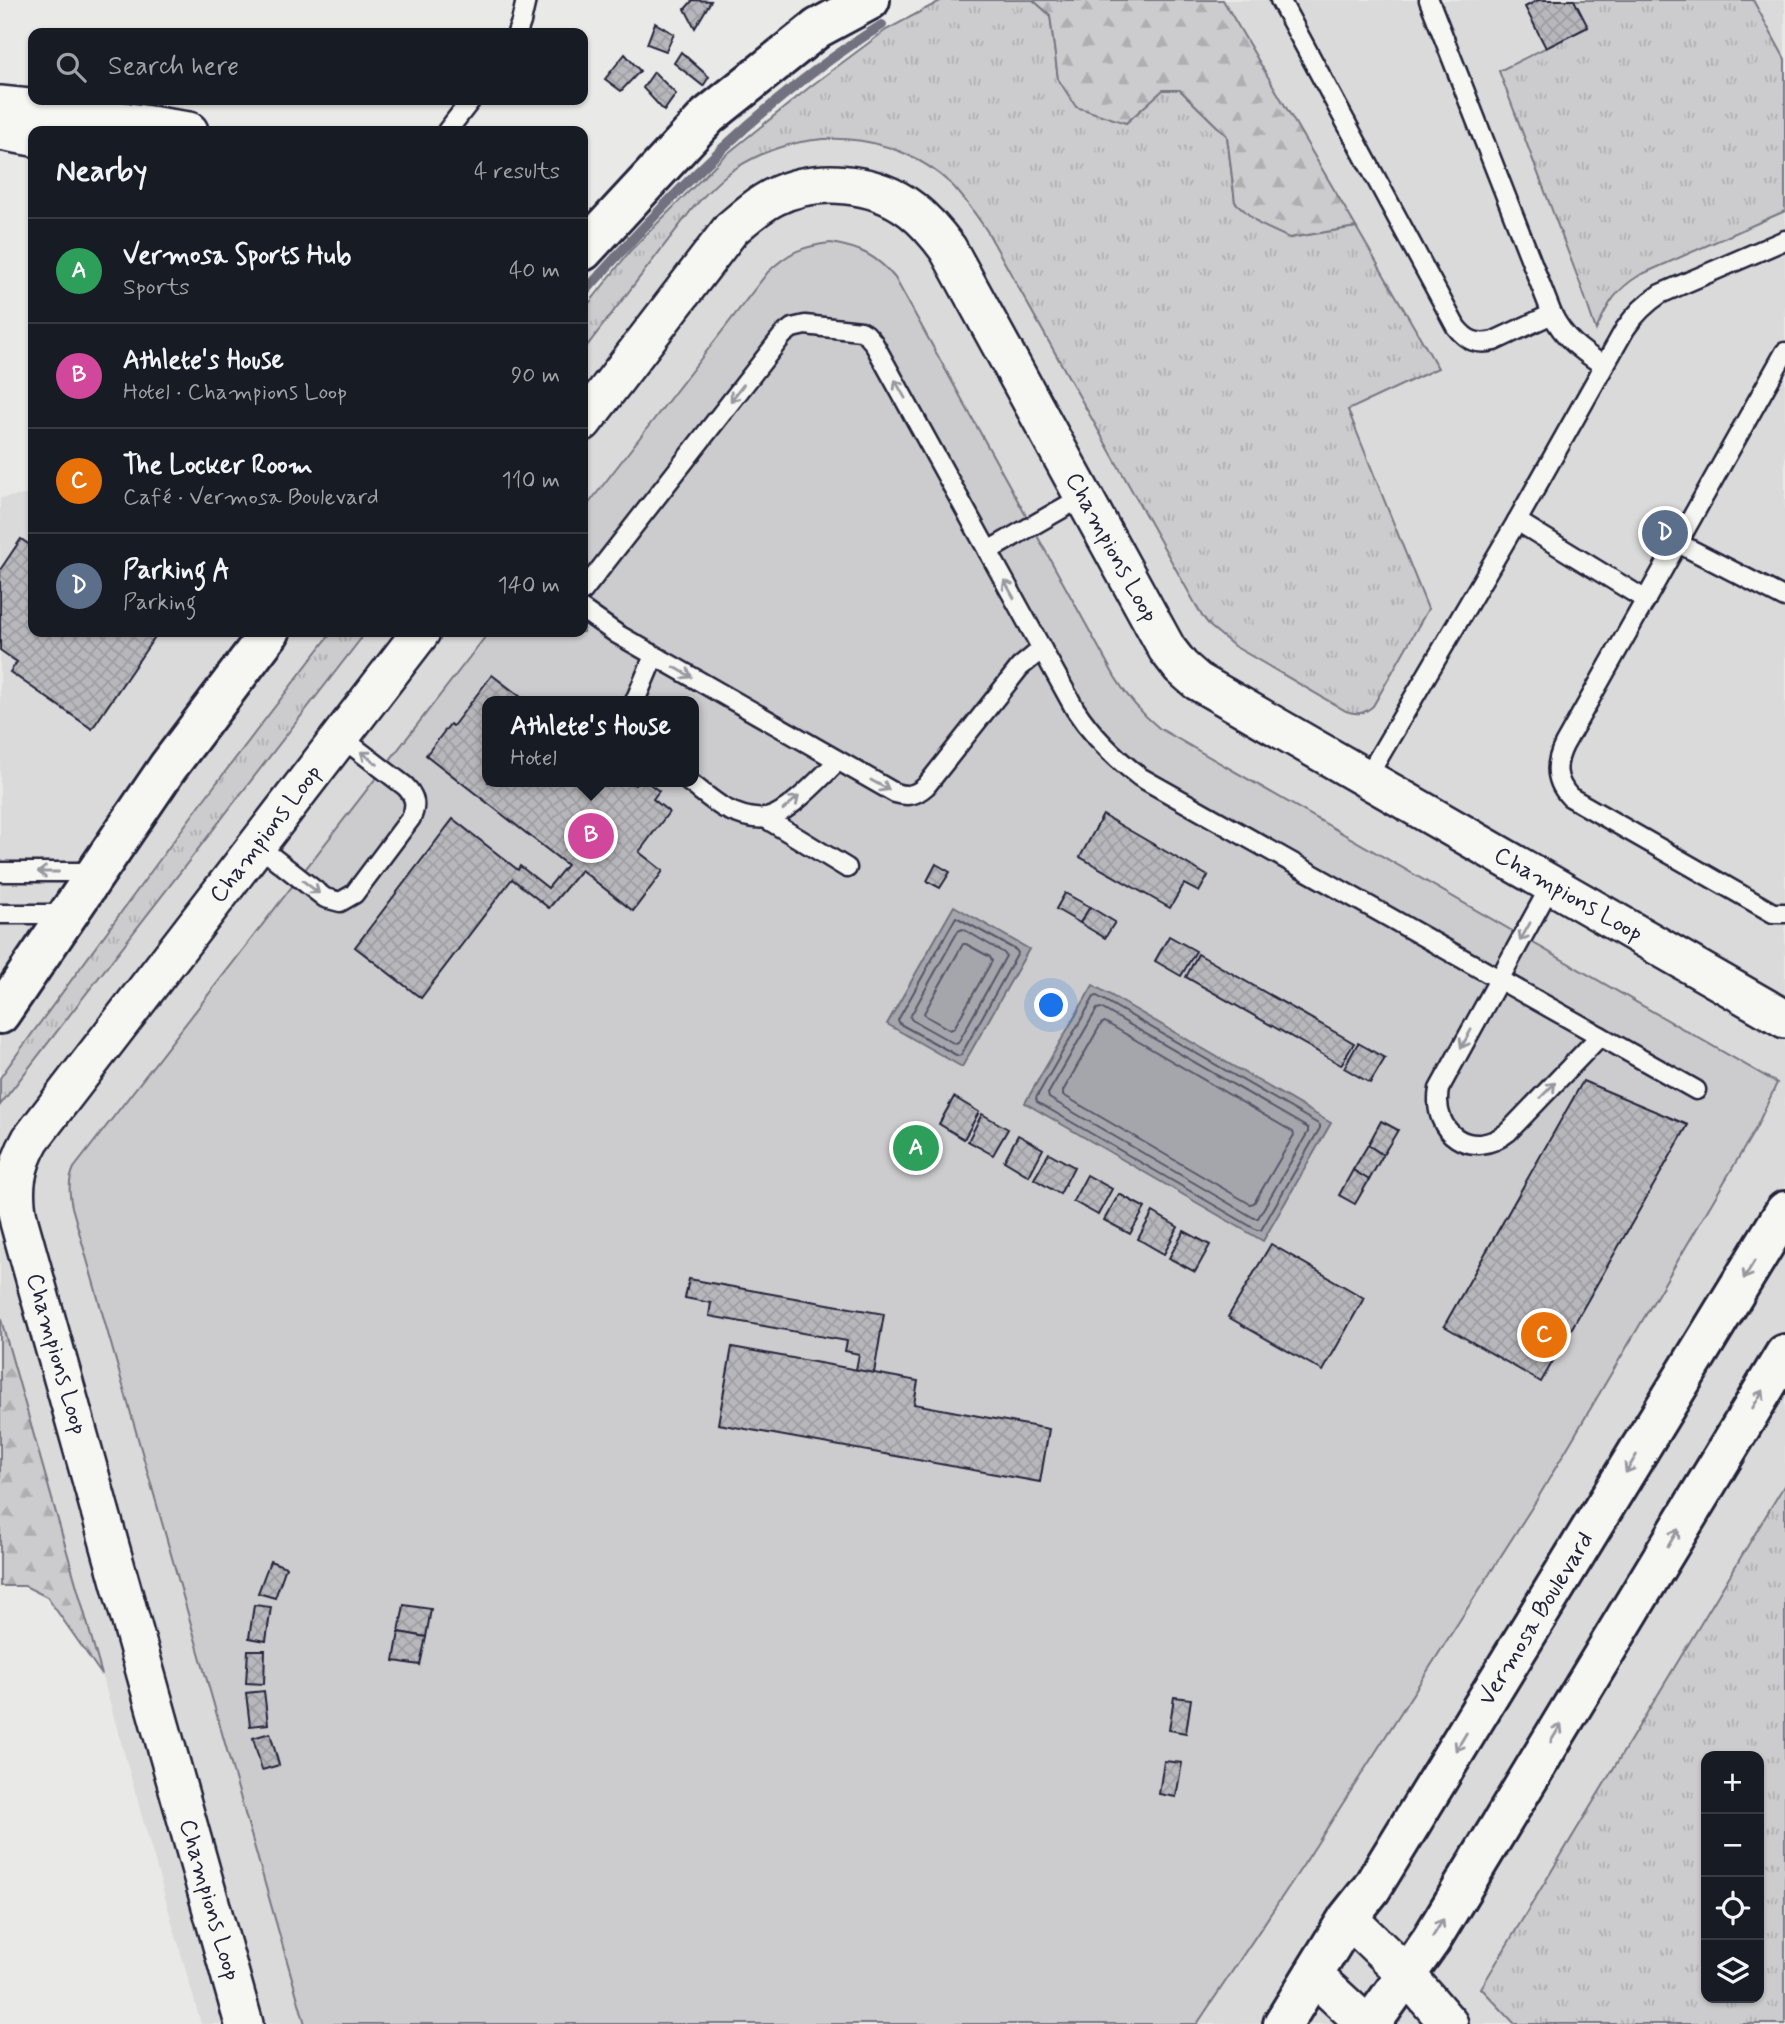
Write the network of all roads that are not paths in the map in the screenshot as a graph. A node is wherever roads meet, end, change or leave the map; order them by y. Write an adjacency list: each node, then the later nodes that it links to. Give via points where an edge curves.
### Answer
1 (526, 0): 5 (lane)
2 (870, 0): 13 (main road, via 818,28 708,116)
3 (1280, 0): 14 (lane, via 1464,337 1485,344)
4 (1429, 0): 14 (lane)
5 (519, 28)
6 (0, 105): 8 (street)
7 (467, 105): 9 (lane)
8 (158, 126)
9 (451, 126)
10 (0, 131): 11 (street)
11 (28, 136)
12 (1785, 240): 16 (lane, via 1646,303)
13 (588, 246)
14 (1552, 314): 16 (lane, via 1573,344)
15 (1785, 352): 20 (lane)
16 (1604, 366): 19 (lane)
17 (588, 415): 18 (street, Champions Loop, via 731,229 752,210 802,187 858,187 885,194 910,208 948,249)
18 (1084, 496): 21 (lane); 33 (street, Champions Loop, via 1181,667 1216,693)
19 (1517, 521): 24 (lane); 33 (lane)
20 (1678, 543): 23 (lane); 24 (lane)
21 (988, 551): 22 (lane, one-way to 22, via 873,342 856,329 798,325 783,335); 28 (lane, one-way to 21)
22 (588, 585)
23 (1785, 598)
24 (1646, 600): 41 (lane, via 1559,755 1562,788 1570,797 1773,913)
25 (588, 614): 29 (lane)
26 (266, 637): 39 (main road, via 168,767)
27 (417, 637): 31 (street, Champions Loop)
28 (1042, 649): 32 (lane, one-way to 28, via 895,793 911,796 919,792 1020,667); 44 (lane, via 1088,730 1131,770)
29 (654, 656): 30 (lane); 32 (lane, one-way to 32)
30 (637, 696)
31 (341, 737): 36 (street, Champions Loop); 36 (lane, one-way to 31, via 325,898 340,902 354,894 411,818 415,801 412,792)
32 (838, 761): 35 (lane, one-way to 32, via 779,813)
33 (1366, 779): 40 (street, Champions Loop)
34 (695, 787): 35 (lane, via 724,808)
35 (765, 818): 37 (lane)
36 (257, 845): 54 (street, Champions Loop, via 31,1139 18,1167 15,1192 19,1222)
37 (847, 868)
38 (0, 872): 39 (lane, one-way to 38)
39 (97, 872): 43 (main road)
40 (1551, 885): 44 (lane, one-way to 44); 46 (street, Champions Loop)
41 (1785, 913)
42 (0, 914): 43 (lane)
43 (69, 914): 45 (main road)
44 (1499, 979): 47 (lane); 47 (lane, one-way to 47, via 1438,1089 1437,1112 1460,1140 1472,1144 1498,1140)
45 (0, 1014)
46 (1785, 1019)
47 (1600, 1036): 48 (lane)
48 (1696, 1090)
49 (1785, 1212): 51 (main road, Vermosa Boulevard, one-way to 51, via 1371,1889)
50 (1785, 1354): 52 (main road, one-way to 50, via 1431,1940)
51 (1348, 1918): 52 (street); 53 (main road, Vermosa Boulevard)
52 (1406, 1974): 56 (main road); 57 (street)
53 (1313, 1975): 55 (main road, Vermosa Boulevard); 56 (street)
54 (244, 2024)
55 (1283, 2024)
56 (1369, 2024)
57 (1449, 2024)

